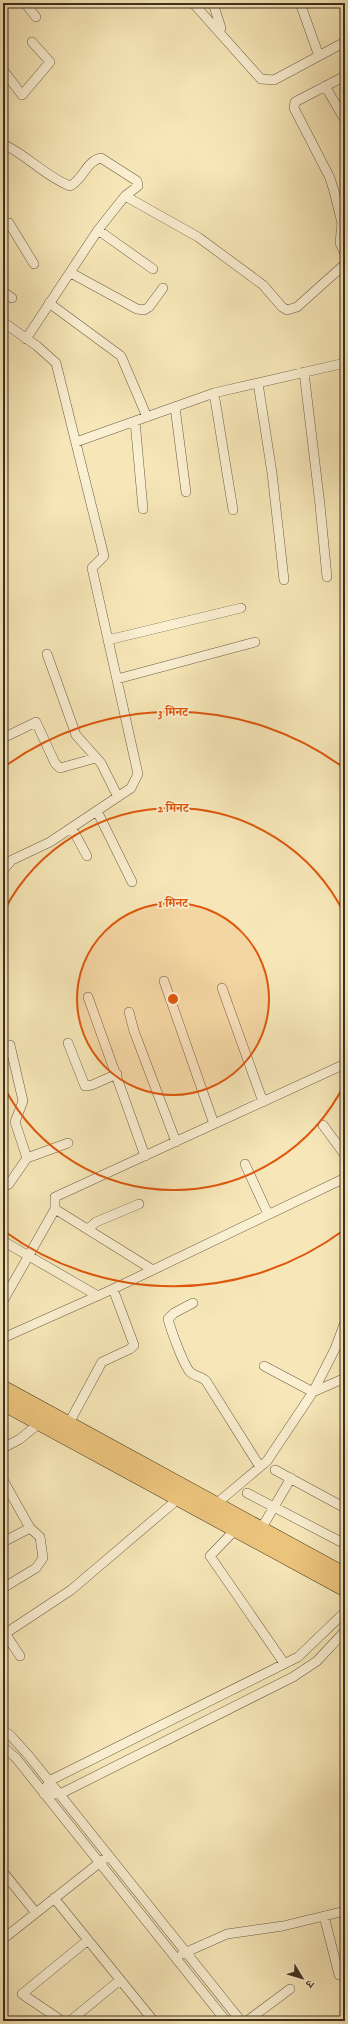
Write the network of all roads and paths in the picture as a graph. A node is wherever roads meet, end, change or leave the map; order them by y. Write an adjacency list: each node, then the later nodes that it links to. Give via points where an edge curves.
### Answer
1 (25, 3): 5 (street)
2 (194, 3): 6 (street)
3 (213, 3): 6 (street, via 221,28)
4 (300, 3): 9 (street)
5 (36, 17)
6 (219, 31): 9 (street, via 261,79 274,80)
7 (32, 42): 10 (street, via 50,62 22,95)
8 (345, 42): 9 (street)
9 (319, 56)
10 (3, 70)
11 (345, 76): 12 (street)
12 (325, 86): 13 (street); 18 (street, via 296,102 294,108 330,178 342,223 340,243)
13 (345, 120)
14 (3, 144): 15 (street, via 15,149 56,179 70,186 76,184 95,159 100,158 137,181 138,186)
15 (125, 196): 17 (street); 20 (street, via 198,237 263,285 287,310 297,307)
16 (3, 224): 19 (street, via 9,223 14,228)
17 (98, 230): 21 (street); 22 (street)
18 (345, 254)
19 (34, 264)
20 (345, 264)
21 (153, 269)
22 (71, 273): 23 (street, via 144,310); 26 (street)
23 (163, 288)
24 (3, 292): 25 (street)
25 (12, 298)
26 (49, 303): 28 (street); 34 (street, via 121,356)
27 (3, 322): 28 (street)
28 (26, 338): 36 (street, via 56,363)
29 (345, 362): 30 (street)
30 (304, 372): 31 (street); 40 (street)
31 (258, 383): 32 (street); 41 (street, via 272,472)
32 (214, 393): 33 (street); 39 (street)
33 (175, 407): 34 (street); 37 (street)
34 (147, 417): 35 (street)
35 (135, 421): 36 (street); 38 (street)
36 (76, 442): 43 (street, via 104,556 92,568)
37 (186, 492)
38 (143, 509)
39 (233, 510)
40 (326, 577)
41 (284, 580)
42 (241, 608): 43 (street)
43 (108, 640): 46 (street)
44 (255, 642): 46 (street)
45 (47, 654): 48 (street, via 76,734)
46 (117, 679): 49 (street, via 138,774 131,788)
47 (3, 738): 48 (street, via 36,722 55,763 60,768)
48 (96, 758): 49 (street)
49 (118, 797): 50 (street)
50 (97, 811): 51 (street); 54 (street)
51 (72, 828): 52 (street); 53 (street)
52 (87, 856)
53 (5, 865)
54 (132, 882)
55 (164, 981): 64 (street)
56 (222, 988): 63 (street)
57 (88, 997): 62 (street)
58 (129, 1012): 66 (street)
59 (68, 1043): 62 (street, via 85,1086)
60 (10, 1045): 70 (street, via 23,1102 16,1122)
61 (345, 1064): 63 (street)
62 (117, 1074): 69 (street)
63 (263, 1102): 64 (street)
64 (214, 1124): 66 (street)
65 (322, 1125): 68 (street)
66 (176, 1142): 69 (street)
67 (68, 1143): 70 (street)
68 (345, 1155)
69 (145, 1156): 75 (street, via 55,1198)
70 (27, 1158): 73 (street)
71 (245, 1164): 76 (street)
72 (345, 1178): 76 (street)
73 (3, 1189)
74 (139, 1204): 77 (street, via 96,1222)
75 (55, 1209): 77 (street); 79 (street)
76 (268, 1214): 80 (street)
77 (88, 1229): 80 (street)
78 (3, 1241): 79 (street)
79 (30, 1255): 82 (street); 83 (street)
80 (153, 1270): 81 (street)
81 (113, 1289): 82 (street); 93 (street, via 134,1344 130,1349 102,1362)
82 (98, 1296): 86 (street)
83 (3, 1300)
84 (193, 1303): 95 (street, via 168,1319 186,1366 193,1375 203,1377 206,1381)
85 (344, 1327): 90 (street)
86 (3, 1338)
87 (264, 1366): 90 (street)
88 (345, 1378): 90 (street)
89 (3, 1388): 92 (highway)
90 (313, 1392): 95 (street, via 267,1461)
91 (3, 1403): 92 (highway)
92 (44, 1418): 93 (highway); 94 (street, via 20,1439); 101 (highway)
93 (69, 1423): 103 (highway)
94 (3, 1448)
95 (260, 1467): 103 (street)
96 (275, 1470): 97 (street)
97 (290, 1478): 104 (street); 105 (street)
98 (3, 1480): 100 (street)
99 (247, 1493): 104 (street)
100 (12, 1496): 102 (street); 106 (street)
101 (178, 1499): 108 (highway); 116 (street, via 71,1590)
102 (3, 1500)
103 (216, 1504): 107 (highway)
104 (273, 1508): 107 (street); 110 (street)
105 (345, 1508)
106 (30, 1528): 109 (street); 112 (street, via 40,1538 43,1558 36,1568)
107 (261, 1529): 111 (highway)
108 (235, 1530): 113 (highway); 118 (street, via 210,1556)
109 (3, 1542)
110 (345, 1544)
111 (345, 1575)
112 (3, 1588)
113 (345, 1590)
114 (345, 1612): 118 (street, via 298,1657)
115 (345, 1631): 123 (street, via 317,1660 293,1677)
116 (4, 1633): 117 (street)
117 (20, 1656)
118 (284, 1663): 121 (street)
119 (3, 1731): 121 (street, via 10,1735)
120 (3, 1747): 122 (street, via 16,1758)
121 (49, 1781): 122 (street); 123 (street)
122 (44, 1794): 123 (street); 125 (street)
123 (60, 1794): 124 (street)
124 (109, 1855): 125 (street); 133 (street)
125 (99, 1863): 127 (street); 134 (street)
126 (3, 1872): 129 (street)
127 (54, 1898): 129 (street); 132 (street)
128 (345, 1911): 130 (street)
129 (36, 1913): 131 (street)
130 (324, 1916): 133 (street, via 283,1926 227,1934); 135 (street)
131 (3, 1939)
132 (88, 1940): 136 (street); 138 (street, via 22,1994)
133 (186, 1951): 134 (street); 142 (street)
134 (176, 1959): 141 (street)
135 (339, 1975)
136 (120, 1980): 139 (street); 140 (street, via 152,2019)
137 (290, 1989): 143 (street)
138 (62, 2021)
139 (70, 2021)
140 (150, 2021)
141 (226, 2021)
142 (241, 2021)
143 (247, 2021)

